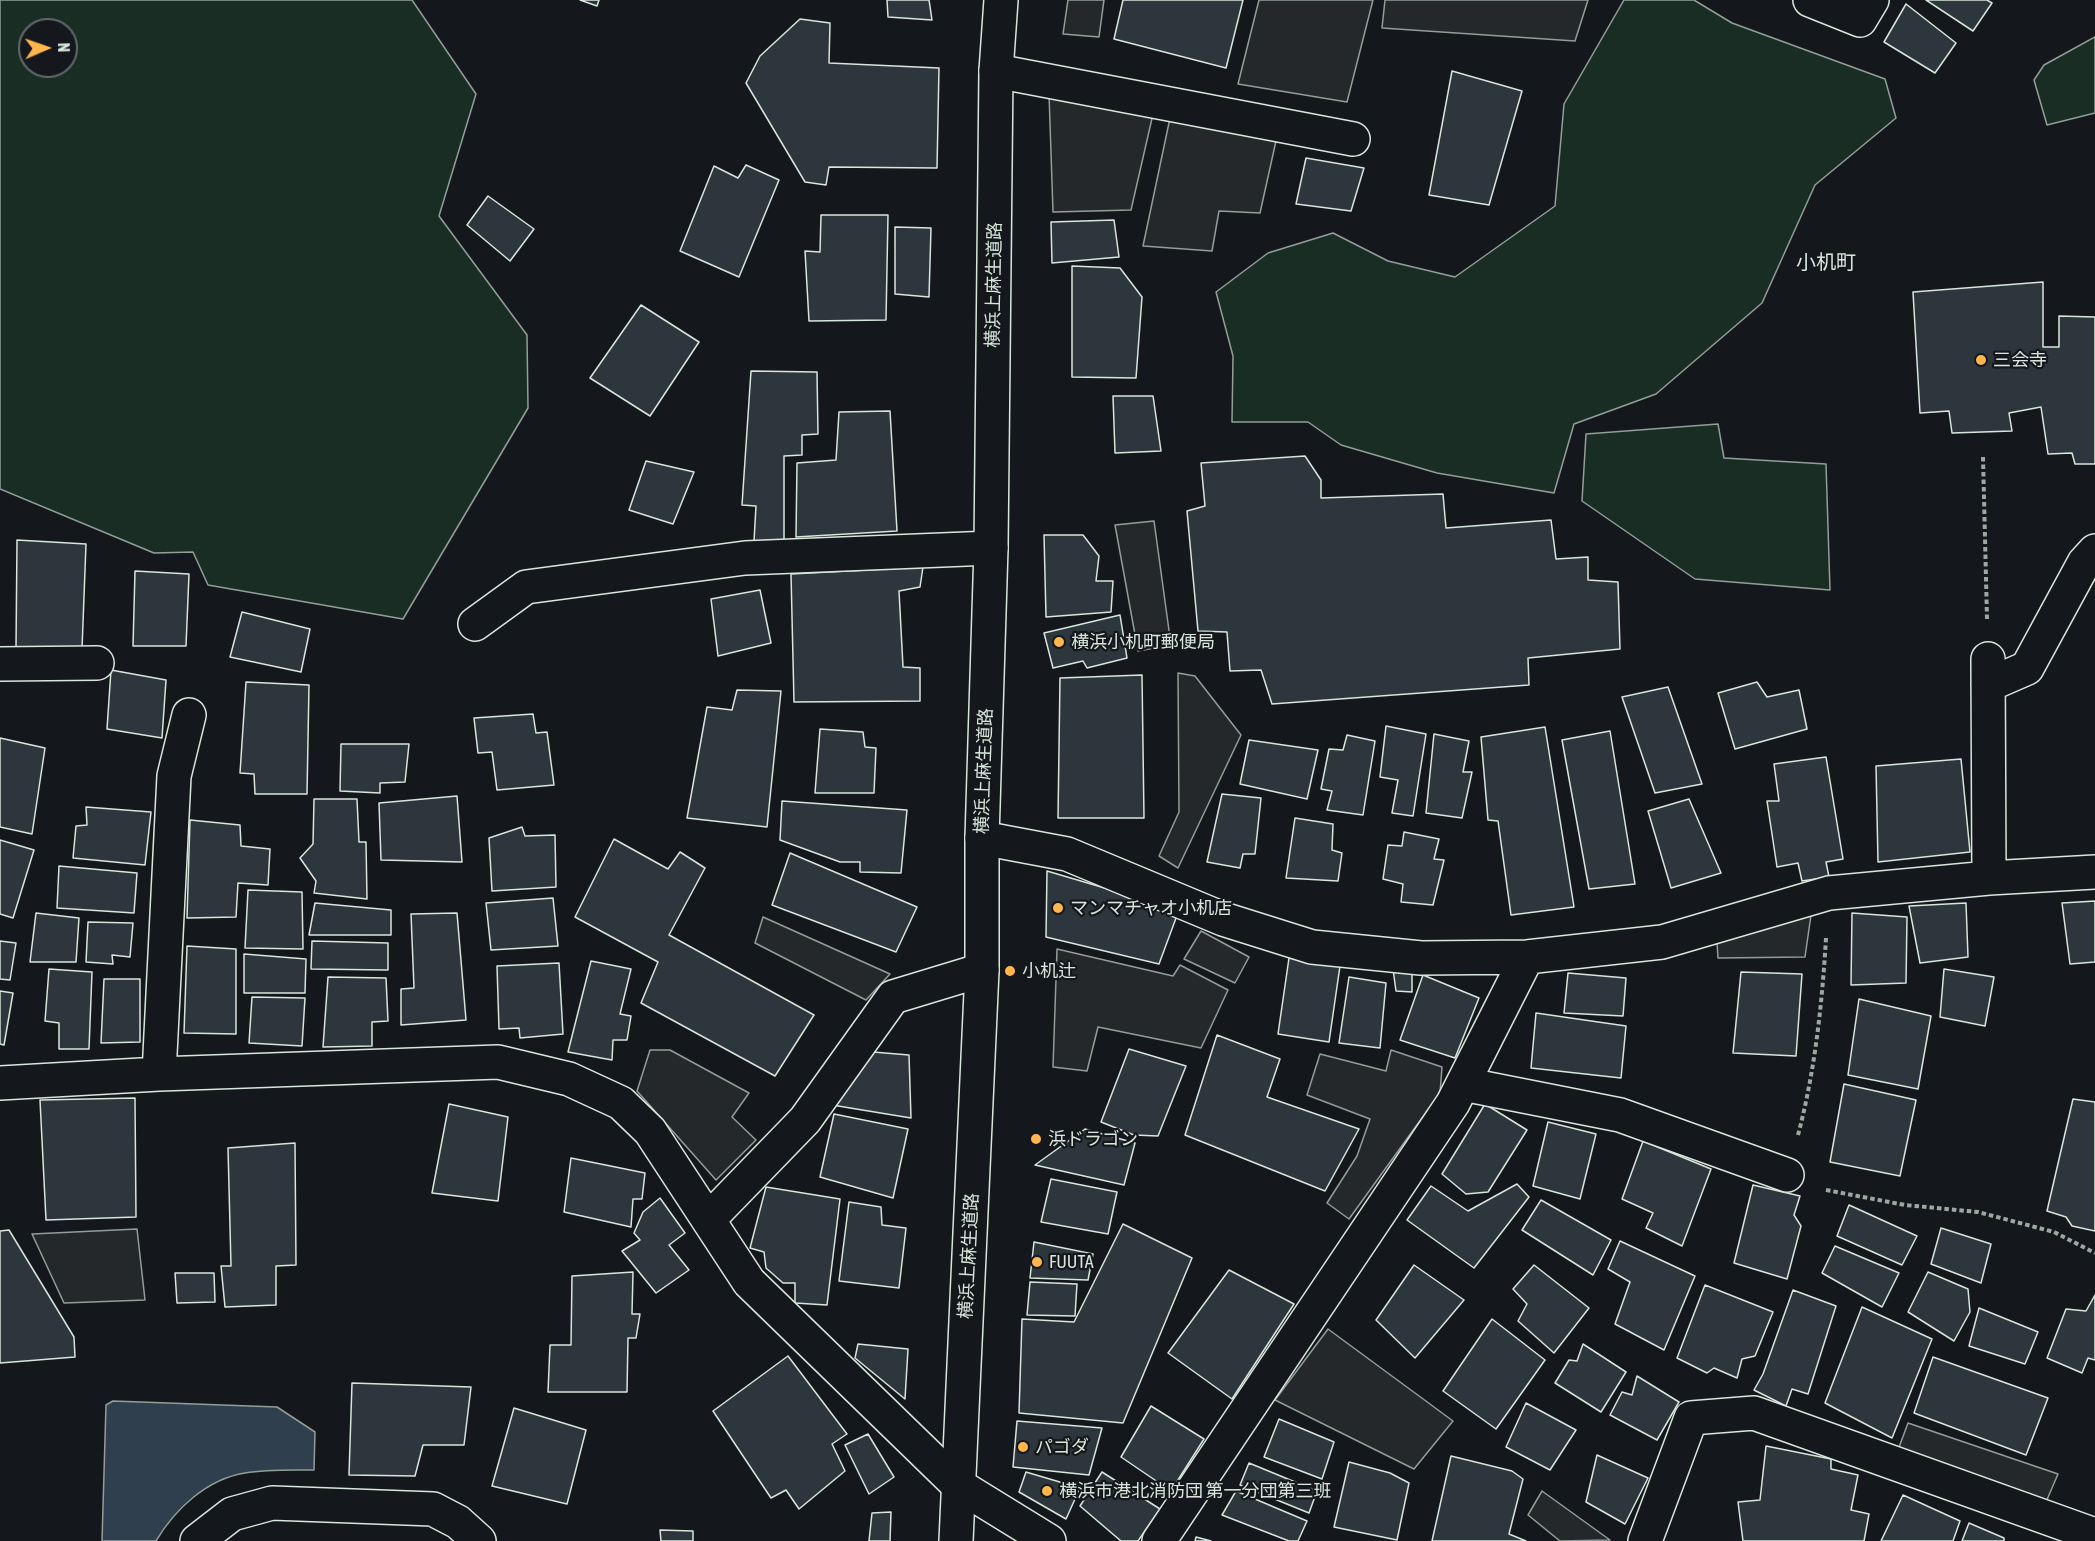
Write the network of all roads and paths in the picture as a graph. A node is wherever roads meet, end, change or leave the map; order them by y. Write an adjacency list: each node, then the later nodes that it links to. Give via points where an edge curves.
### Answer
1 (1000, 0): 4 (street, 横浜上麻生道路)
2 (1810, 0): 3 (street, via 1860,20)
3 (1872, 0)
4 (996, 71): 5 (street); 7 (street, 横浜上麻生道路)
5 (1353, 139)
6 (1983, 457): 12 (path)
7 (991, 548): 9 (street, via 745,558 526,587); 14 (street, 横浜上麻生道路)
8 (2095, 551): 12 (street, via 2084,563 2027,669)
9 (475, 624)
10 (97, 663): 11 (street)
11 (0, 664)
12 (1988, 672): 16 (street)
13 (189, 715): 20 (street, via 174,776)
14 (982, 838): 18 (street, via 1067,854 1223,919 1312,947 1421,958); 19 (street, 横浜上麻生道路)
15 (2095, 872): 16 (street)
16 (1989, 878): 17 (street)
17 (1829, 893): 18 (street, via 1662,942); 23 (path, via 1821,1016 1803,1117)
18 (1527, 957): 22 (street)
19 (982, 970): 24 (street, via 893,997 804,1119); 26 (street, 横浜上麻生道路)
20 (159, 1074): 21 (street); 24 (street, via 498,1062 569,1078 621,1103 650,1131)
21 (0, 1083)
22 (1463, 1084): 23 (street, via 1620,1115); 32 (street)
23 (1787, 1175): 25 (path, via 1833,1192 1905,1205 1978,1212 2054,1232)
24 (709, 1219): 26 (street, via 749,1282)
25 (2095, 1253)
26 (958, 1485): 30 (street, 横浜上麻生道路); 31 (street)
27 (2095, 1535): 33 (street, via 1754,1413 1691,1418)
28 (197, 1541): 29 (street, via 232,1514 272,1503 433,1509 458,1522)
29 (479, 1541)
30 (956, 1541)
31 (1049, 1541)
32 (1159, 1541)
33 (1645, 1541)

